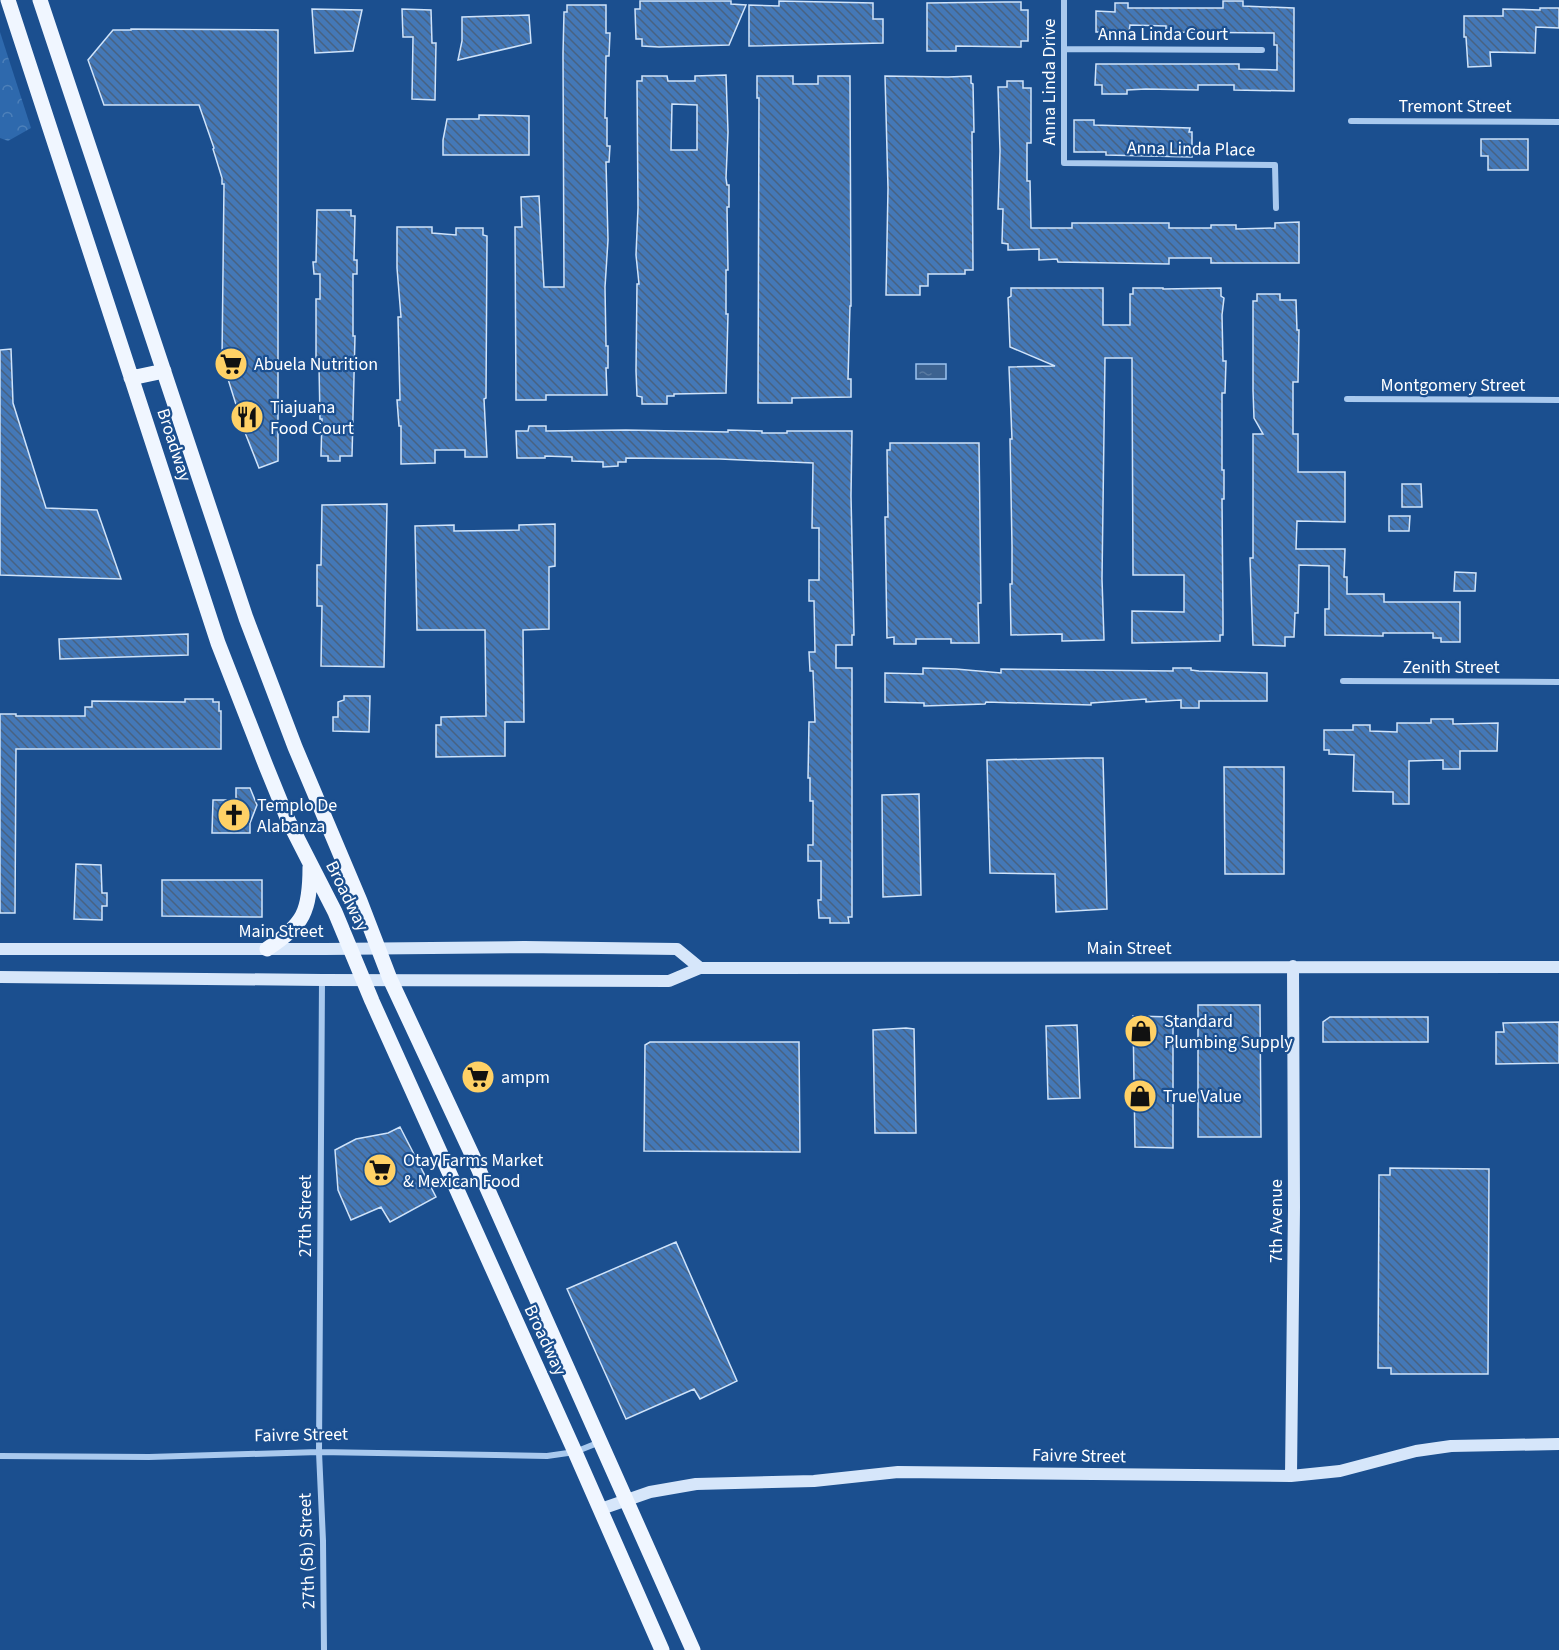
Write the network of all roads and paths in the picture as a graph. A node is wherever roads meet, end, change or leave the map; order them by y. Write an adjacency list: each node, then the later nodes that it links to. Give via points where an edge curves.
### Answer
1 (8, 0): 11 (main road, Broadway)
2 (40, 0): 10 (main road, Broadway)
3 (1064, 0): 4 (street, Anna Linda Drive)
4 (1064, 49): 5 (street, Anna Linda Court); 8 (street, Anna Linda Drive)
5 (1262, 50)
6 (1351, 121): 7 (street, Tremont Street)
7 (1559, 122)
8 (1064, 163): 9 (street, Anna Linda Place, via 1275,165)
9 (1276, 208)
10 (164, 371): 11 (main road); 18 (main road, Broadway, via 246,618)
11 (131, 378): 16 (main road, Broadway, via 218,643 285,812)
12 (1347, 399): 13 (street, Montgomery Street)
13 (1559, 400)
14 (1343, 681): 15 (street, Zenith Street)
15 (1559, 682)
16 (310, 864): 17 (main road, Broadway); 20 (main road, via 310,894 303,917)
17 (351, 948): 18 (main road, Main Street); 20 (main road, Main Street); 26 (main road, Broadway)
18 (379, 948): 23 (main road, Main Street, via 676,949); 27 (main road, Broadway)
19 (0, 949): 20 (main road, Main Street)
20 (267, 949)
21 (1293, 966): 22 (main road, Main Street); 23 (main road, Main Street); 33 (main road, 7th Avenue)
22 (1559, 967)
23 (700, 968): 27 (main road, Main Street, via 669,981)
24 (0, 977): 25 (main road, Main Street)
25 (322, 980): 26 (main road, Main Street); 30 (street, 27th Street)
26 (363, 980): 27 (main road, Main Street); 31 (main road, Broadway)
27 (390, 980): 28 (main road, Broadway)
28 (601, 1442): 31 (street, Faivre Street); 34 (main road, Broadway)
29 (1559, 1444): 33 (main road, Faivre Street, via 1451,1446 1340,1471)
30 (319, 1452): 31 (street, Faivre Street, via 547,1456); 32 (street, Faivre Street); 36 (street, 27th (Sb) Street)
31 (575, 1452): 35 (main road, Broadway)
32 (0, 1456)
33 (1291, 1476): 34 (main road, Faivre Street, via 897,1472 814,1481 696,1484)
34 (626, 1498): 35 (main road, Faivre Street); 38 (main road, Broadway)
35 (601, 1509): 37 (main road, Broadway)
36 (324, 1650)
37 (662, 1650)
38 (693, 1650)

